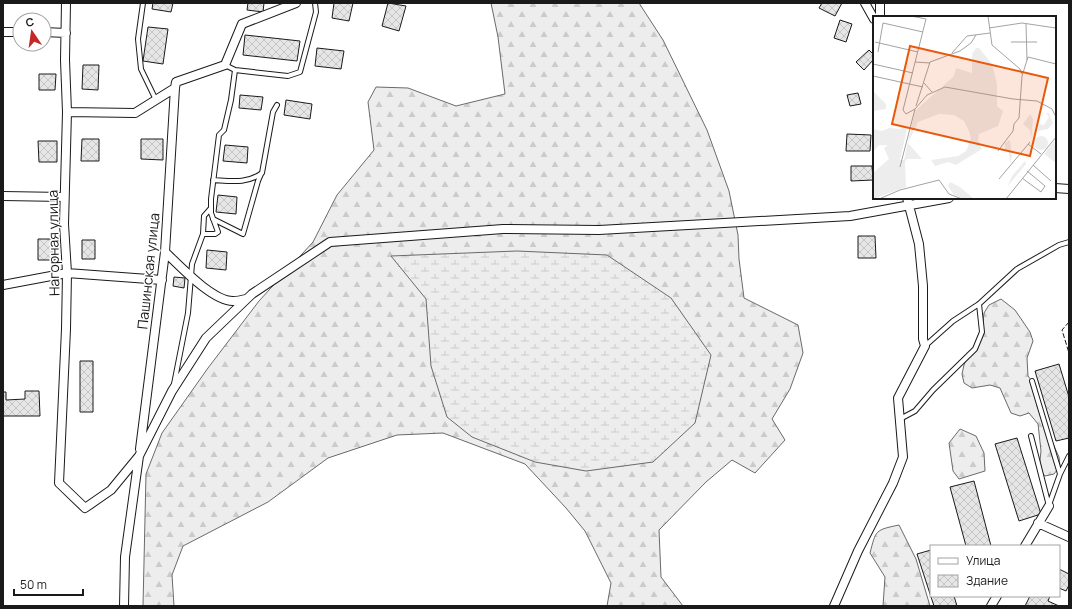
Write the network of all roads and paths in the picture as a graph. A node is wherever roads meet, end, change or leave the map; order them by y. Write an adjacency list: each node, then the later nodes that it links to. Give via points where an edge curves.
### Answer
1 (66, 3): 10 (street, Нагорная улица)
2 (143, 3): 14 (lane, via 138,39 141,69)
3 (296, 3): 11 (street, via 242,24)
4 (315, 3): 12 (lane, via 316,12 300,72 288,76)
5 (865, 3): 8 (street)
6 (880, 3): 7 (street)
7 (880, 16)
8 (873, 17)
9 (52, 32): 10 (street)
10 (66, 33): 16 (street, Нагорная улица)
11 (225, 65): 12 (lane); 13 (street, via 176,82)
12 (235, 70): 18 (lane, via 224,130 219,135)
13 (175, 88): 14 (street); 29 (street, Пашинская улица)
14 (156, 100): 16 (street, via 135,113)
15 (277, 105): 17 (lane, via 273,112)
16 (66, 112): 22 (street, Нагорная улица)
17 (262, 173): 18 (lane, via 254,179 236,182); 26 (lane, via 243,234)
18 (213, 180): 25 (lane)
19 (1056, 188): 20 (street)
20 (1069, 189)
21 (3, 196): 22 (street)
22 (64, 197): 30 (street, Нагорная улица)
23 (939, 199): 24 (street)
24 (908, 202): 34 (street, via 850,216 599,230 503,229 330,242); 36 (street, via 919,244)
25 (211, 208): 26 (lane); 27 (lane, via 204,216)
26 (213, 219): 27 (lane, via 218,232)
27 (203, 234): 31 (lane, via 192,264)
28 (1069, 242): 35 (lane, via 1017,269)
29 (165, 252): 31 (street); 32 (street, Пашинская улица)
30 (67, 273): 32 (street); 33 (street); 41 (street, Нагорная улица, via 59,482 85,508 111,490)
31 (191, 278): 34 (street, via 217,296 233,301); 38 (lane, via 188,313)
32 (162, 280): 41 (street, Пашинская улица)
33 (3, 285)
34 (247, 299): 38 (street, via 206,338)
35 (979, 304): 36 (lane, via 953,321); 39 (lane, via 982,332 975,349 915,411)
36 (925, 346): 39 (street, via 898,398)
37 (1032, 381): 43 (lane)
38 (172, 391): 41 (street)
39 (900, 419): 50 (street, via 903,457)
40 (1030, 436): 44 (lane)
41 (139, 456): 49 (street, Пашинская улица, via 126,557)
42 (1069, 456): 43 (lane)
43 (1060, 474): 44 (lane)
44 (1049, 506): 45 (street)
45 (1038, 523): 46 (street); 47 (street)
46 (1069, 537)
47 (1026, 545)
48 (996, 597): 51 (street)
49 (124, 606)
50 (834, 606)
51 (991, 606)

